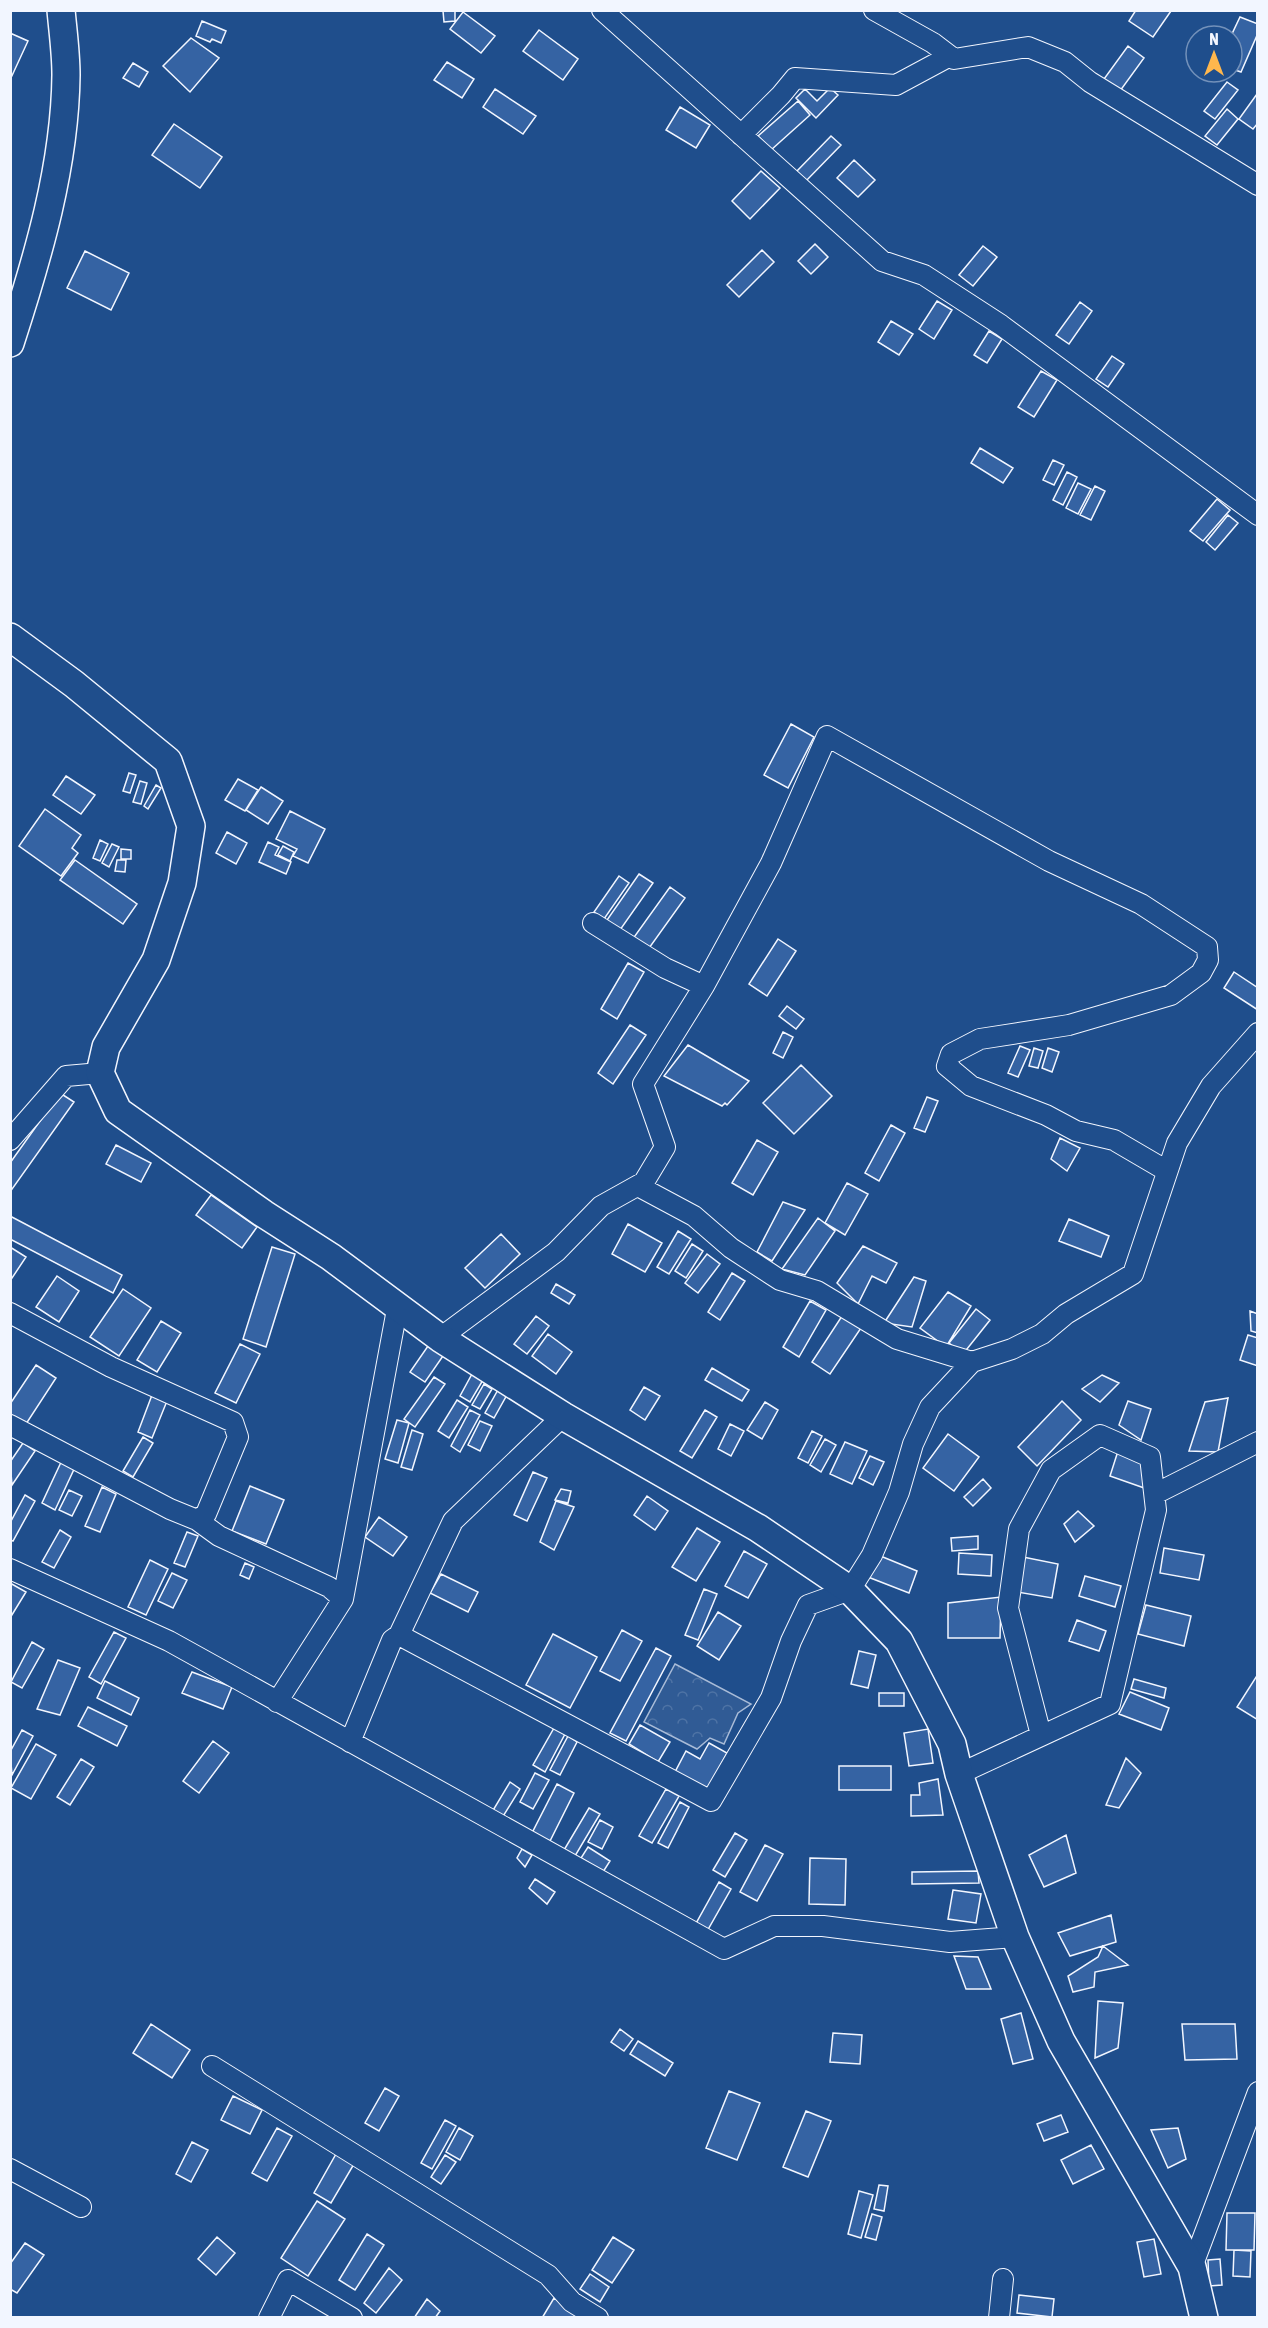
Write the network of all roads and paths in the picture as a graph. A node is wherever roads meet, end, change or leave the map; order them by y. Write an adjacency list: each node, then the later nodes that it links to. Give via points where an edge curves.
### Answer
1 (61, 10): 7 (street, via 66,75 58,159 34,267)
2 (603, 10): 5 (street)
3 (874, 10): 4 (street)
4 (950, 56): 5 (street, via 896,85 795,78); 6 (street, via 954,59 1028,47 1065,62 1090,82)
5 (741, 135): 8 (street, via 882,261 924,274 1001,325)
6 (1257, 185)
7 (10, 344)
8 (1257, 515)
9 (10, 637): 13 (street, via 168,761 190,826 182,883 156,960 106,1047)
10 (593, 923): 11 (street, via 665,968)
11 (704, 986): 15 (street, via 771,863 827,736 1049,861 1141,904 1207,947 1208,960 1201,973 1171,995 1069,1025 980,1039 951,1054 947,1066 971,1086 1076,1131 1114,1140); 16 (street, via 643,1084 665,1148)
12 (1257, 1033): 15 (street, via 1211,1086 1177,1143)
13 (100, 1073): 14 (street, via 66,1076); 17 (street, via 118,1111)
14 (10, 1140)
15 (1167, 1171): 20 (street, via 1133,1274 1066,1314 1042,1334)
16 (638, 1186): 19 (street, via 601,1206 556,1252); 20 (street, via 694,1216 731,1248 780,1280 817,1291 897,1339)
17 (398, 1304): 19 (street); 28 (street)
18 (10, 1313): 25 (street, via 111,1367 233,1422 238,1437 234,1452 206,1514)
19 (440, 1338): 21 (street)
20 (972, 1362): 27 (street, via 930,1407 912,1444 899,1492 873,1555)
21 (563, 1416): 27 (street, via 758,1528); 29 (street, via 453,1521)
22 (10, 1425): 25 (street)
23 (1257, 1442): 24 (street)
24 (1155, 1494): 31 (street, via 1156,1510 1110,1704); 31 (street, via 1150,1457 1100,1435 1051,1470 1019,1529 1008,1608)
25 (197, 1520): 28 (street, via 219,1536 329,1587)
26 (10, 1569): 30 (street, via 169,1641)
27 (850, 1590): 29 (street, via 808,1605 771,1698 711,1801); 33 (street, via 900,1641 952,1744)
28 (343, 1599): 30 (street)
29 (399, 1635): 32 (street, via 392,1640)
30 (278, 1702): 32 (street)
31 (1041, 1735): 33 (street)
32 (350, 1742): 34 (street, via 724,1949 774,1926 823,1926 950,1942)
33 (959, 1774): 34 (street)
34 (1015, 1937): 39 (street, via 1061,2041)
35 (212, 2066): 43 (street, via 548,2275 573,2302)
36 (1257, 2092): 39 (street)
37 (10, 2169): 38 (street)
38 (81, 2208)
39 (1192, 2267): 45 (street)
40 (1003, 2279): 44 (street)
41 (269, 2318): 42 (street, via 288,2280)
42 (352, 2318)
43 (598, 2318)
44 (999, 2318)
45 (1204, 2318)

